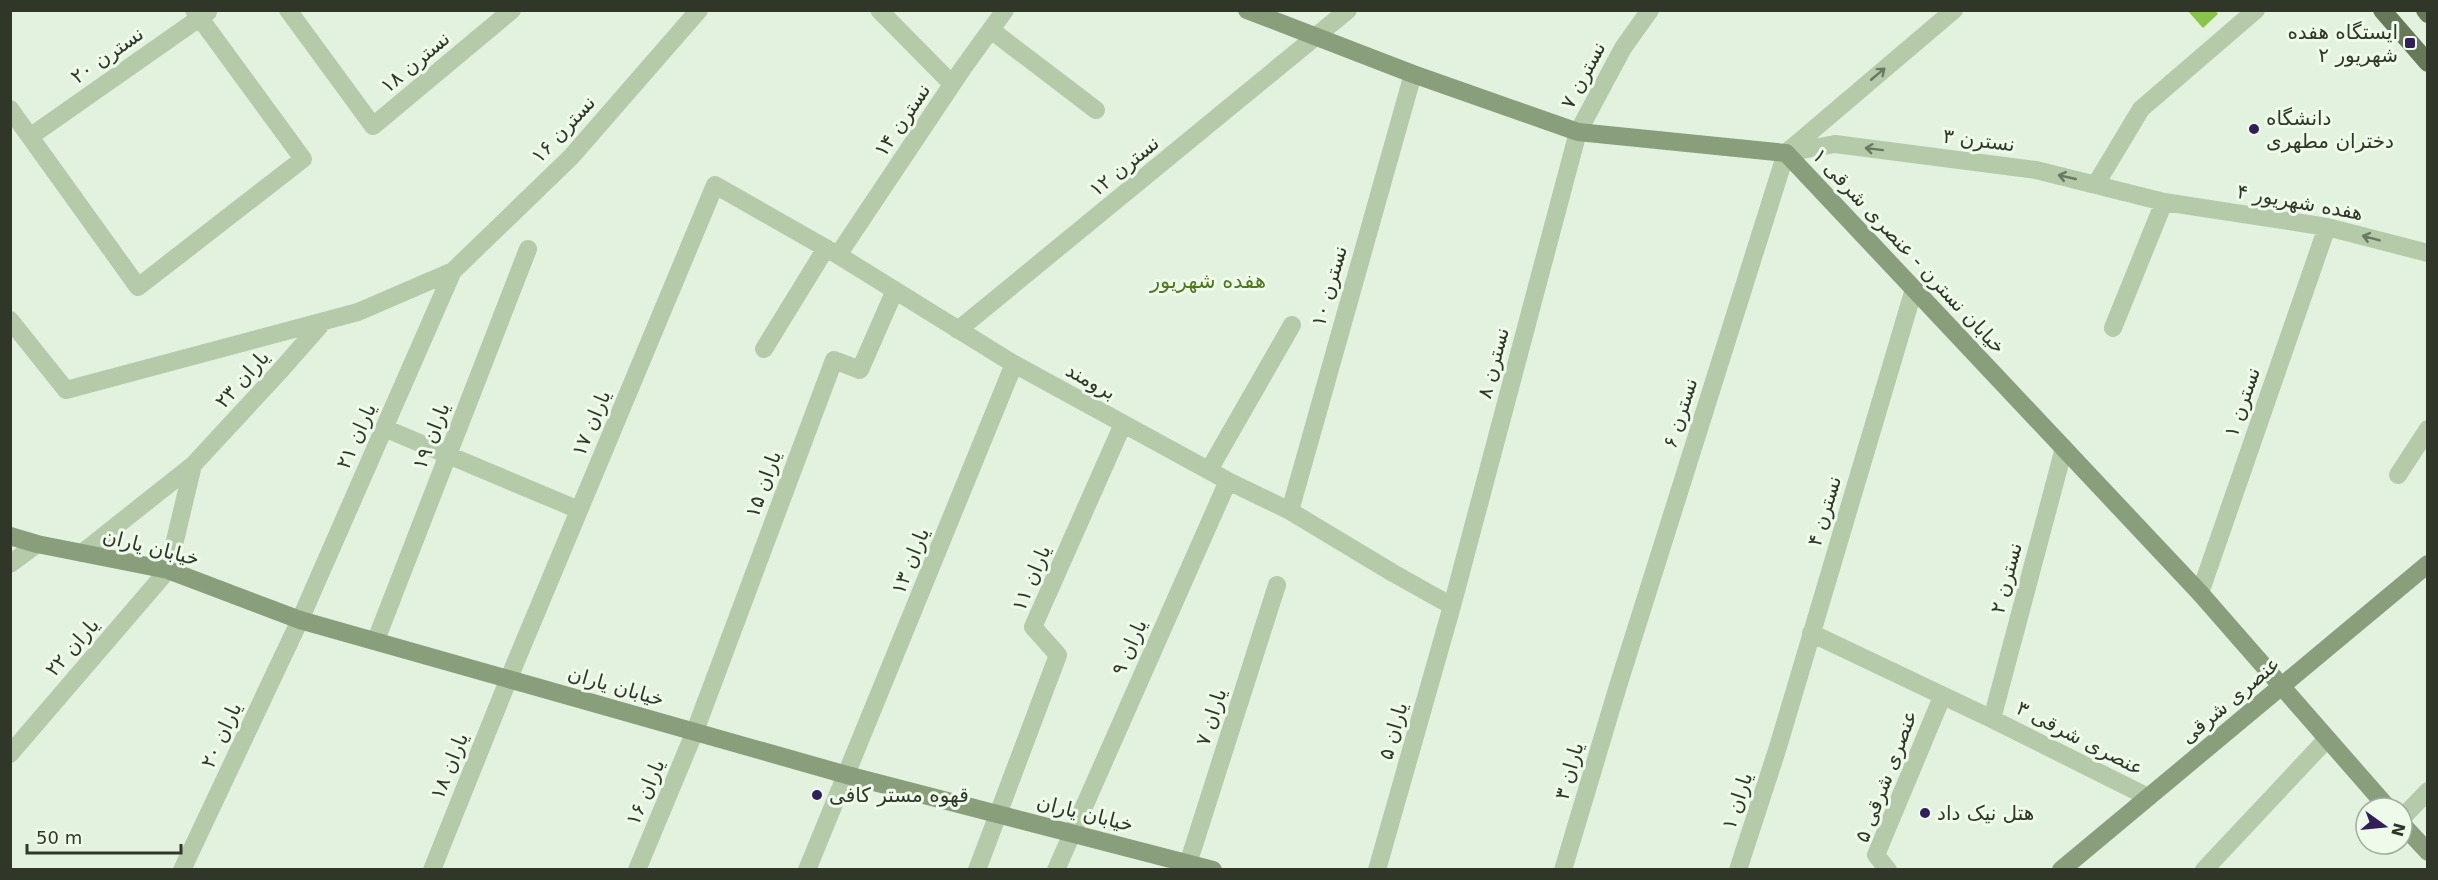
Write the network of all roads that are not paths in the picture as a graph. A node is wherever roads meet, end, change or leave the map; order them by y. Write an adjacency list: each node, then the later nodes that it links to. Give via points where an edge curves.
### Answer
1 (288, 10): 2 (street, نسترن ۱۸, via 373,126)
2 (512, 10)
3 (699, 10): 32 (street, نسترن ۱۶, via 571,158)
4 (879, 10): 17 (street)
5 (1005, 10): 13 (street, نسترن ۱۴)
6 (1247, 10): 14 (street, خیابان نسترن - عنصری شرقی ۱)
7 (1348, 10): 14 (street, نسترن ۱۲)
8 (1650, 10): 21 (street, نسترن ۷, via 1623,48)
9 (1954, 10): 20 (street, one-way to 9)
10 (2256, 10): 25 (street, via 2141,109)
11 (2382, 10): 15 (main road)
12 (201, 13): 22 (street, نسترن ۲۰); 22 (street, via 303,159 138,287)
13 (991, 30): 17 (street, نسترن ۱۴); 19 (street)
14 (1318, 38): 16 (street, خیابان نسترن - عنصری شرقی ۱); 39 (street, نسترن ۱۲)
15 (2427, 63)
16 (1413, 74): 21 (street, خیابان نسترن - عنصری شرقی ۱); 52 (street, نسترن ۱۰)
17 (952, 84): 30 (street, نسترن ۱۴)
18 (10, 109): 22 (street)
19 (1096, 110)
20 (1826, 119): 23 (street, via 1820,134 1824,141); 24 (street)
21 (1578, 132): 24 (street, خیابان نسترن - عنصری شرقی ۱); 61 (street, نسترن ۸)
22 (31, 136)
23 (1835, 144): 24 (street, نسترن ۳); 25 (street, نسترن ۳, one-way to 23, via 2036,170)
24 (1786, 153): 33 (street, خیابان نسترن - عنصری شرقی ۱); 66 (street, نسترن ۶)
25 (2096, 184): 27 (street, نسترن ۳)
26 (714, 185): 30 (street, برومند); 51 (street, یاران ۱۷)
27 (2164, 202): 28 (street, هفده شهریور ۴); 38 (street)
28 (2327, 226): 31 (street, هفده شهریور ۴, one-way to 28); 60 (street, نسترن ۱)
29 (528, 249): 46 (street, یاران ۱۹)
30 (832, 252): 34 (street, برومند); 40 (street, نسترن ۱۴)
31 (2427, 253)
32 (453, 271): 36 (street, via 358,312); 43 (street, یاران ۲۱)
33 (1914, 289): 45 (street, خیابان نسترن - عنصری شرقی ۱); 63 (street, نسترن ۴)
34 (895, 291): 39 (street, برومند); 70 (street, یاران ۱۵, via 860,370 834,360)
35 (10, 320): 36 (street, via 66,390)
36 (323, 322): 47 (street, یاران ۲۳)
37 (1292, 325): 48 (street)
38 (2114, 328)
39 (958, 330): 41 (street, برومند)
40 (764, 349)
41 (1014, 364): 42 (street, برومند); 74 (street, یاران ۱۳)
42 (1123, 424): 48 (street, برومند); 79 (street, یاران ۱۱, via 1033,627 1058,655)
43 (384, 428): 46 (street); 62 (street, یاران ۲۱)
44 (2427, 429): 49 (street)
45 (2064, 448): 60 (street, خیابان نسترن - عنصری شرقی ۱); 69 (street, نسترن ۲)
46 (448, 455): 51 (street); 64 (street, یاران ۱۹)
47 (193, 465): 55 (street, یاران ۲۳); 58 (street, یاران ۲۳)
48 (1209, 470): 50 (street, برومند)
49 (2398, 475)
50 (1228, 481): 52 (street, برومند); 80 (street, یاران ۹)
51 (579, 510): 65 (street, یاران ۱۷)
52 (1290, 511): 61 (street, برومند)
53 (10, 536): 54 (street, خیابان یاران)
54 (37, 544): 55 (street, خیابان یاران); 56 (street)
55 (82, 553): 58 (street, خیابان یاران)
56 (10, 564)
57 (2427, 564): 67 (street, عنصری شرقی)
58 (168, 570): 62 (street, خیابان یاران); 73 (street, یاران ۲۲)
59 (1277, 585): 83 (street, یاران ۷)
60 (2200, 593): 67 (street, خیابان نسترن - عنصری شرقی ۱)
61 (1452, 606): 91 (street, یاران ۵)
62 (300, 620): 64 (street, خیابان یاران); 84 (street, یاران ۲۰)
63 (1811, 633): 68 (street, عنصری شرقی ۳); 72 (street, نسترن ۴)
64 (376, 640): 65 (street, خیابان یاران)
65 (509, 678): 70 (street, خیابان یاران); 85 (street, یاران ۱۸)
66 (1618, 686): 92 (street, یاران ۳)
67 (2281, 687): 71 (street, خیابان نسترن - عنصری شرقی ۱); 77 (street, عنصری شرقی)
68 (1942, 697): 69 (street, عنصری شرقی ۳); 94 (street, عنصری شرقی ۵, via 1876,855)
69 (1992, 719): 77 (street, عنصری شرقی ۳)
70 (695, 731): 74 (street, خیابان یاران); 86 (street, یاران ۱۶)
71 (2327, 739): 76 (street, خیابان نسترن - عنصری شرقی ۱); 96 (street)
72 (1778, 747): 93 (street, یاران ۱)
73 (10, 754)
74 (847, 775): 79 (street, خیابان یاران); 87 (street, یاران ۱۳)
75 (2427, 791): 78 (street)
76 (2377, 796)
77 (2148, 797): 95 (street, عنصری شرقی)
78 (2414, 805)
79 (999, 814): 80 (street, خیابان یاران); 88 (street)
80 (1071, 833): 83 (street, خیابان یاران); 89 (street, یاران ۹)
81 (2414, 837): 82 (street)
82 (2427, 852)
83 (1187, 866): 90 (street, خیابان یاران)
84 (182, 869)
85 (432, 870)
86 (638, 870)
87 (807, 870)
88 (977, 870)
89 (1056, 870)
90 (1213, 870)
91 (1377, 870)
92 (1563, 870)
93 (1738, 870)
94 (1888, 870)
95 (2061, 870)
96 (2204, 870)

